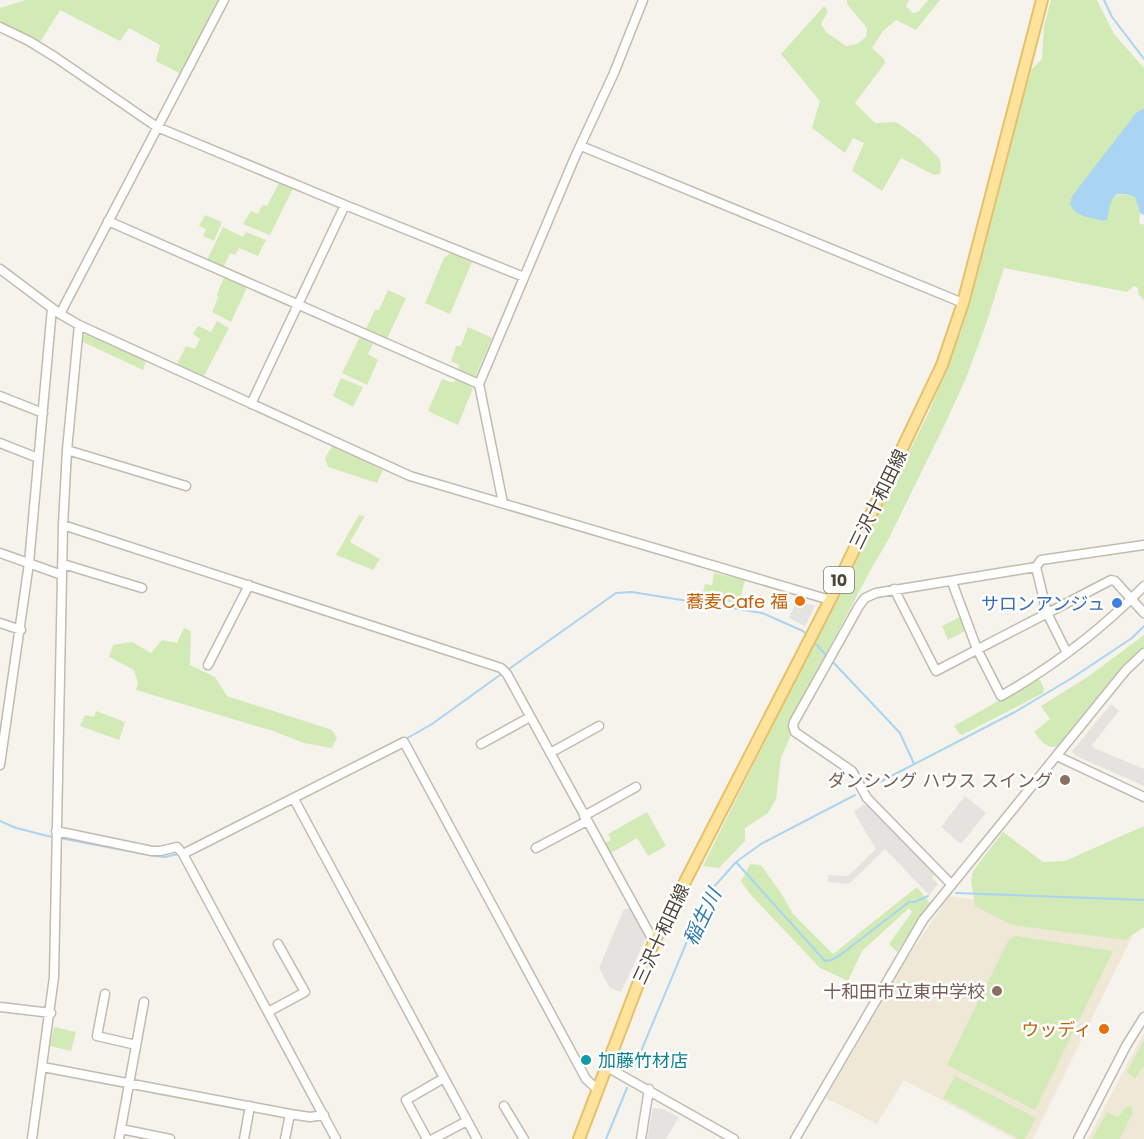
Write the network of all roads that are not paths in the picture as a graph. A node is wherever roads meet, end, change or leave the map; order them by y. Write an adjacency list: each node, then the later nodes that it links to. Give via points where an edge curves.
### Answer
1 (224, 0): 5 (street)
2 (643, 0): 6 (street)
3 (1042, 0): 11 (main road, 三沢十和田線 / 10)
4 (0, 27): 5 (street, via 55,57)
5 (157, 127): 7 (street); 8 (street)
6 (581, 146): 10 (street); 11 (street)
7 (345, 205): 10 (street); 12 (street)
8 (108, 222): 12 (street); 13 (street)
9 (0, 269): 13 (street)
10 (524, 277): 15 (street)
11 (963, 303): 36 (main road, 三沢十和田線 / 10, via 933,384)
12 (298, 305): 15 (street); 17 (street)
13 (56, 311): 14 (street); 18 (street)
14 (79, 325): 17 (street); 20 (street)
15 (479, 384): 23 (street)
16 (0, 396): 18 (street)
17 (251, 404): 23 (street, via 410,476)
18 (43, 413): 21 (street)
19 (0, 443): 21 (street)
20 (67, 450): 22 (street); 24 (street)
21 (38, 458): 27 (street)
22 (186, 486)
23 (503, 503): 36 (street)
24 (63, 525): 28 (street); 32 (street)
25 (1144, 545): 29 (street, via 1041,560)
26 (0, 553): 27 (street)
27 (29, 563): 30 (street); 41 (street)
28 (63, 564): 30 (street); 34 (street)
29 (1036, 567): 31 (street); 38 (street)
30 (62, 575): 56 (street)
31 (952, 582): 35 (street); 42 (street)
32 (249, 585): 45 (street); 46 (street, via 501,669)
33 (1144, 586): 37 (street)
34 (142, 588)
35 (894, 590): 42 (street, via 936,671); 59 (street, via 865,598 859,606 793,726 795,732 852,771 867,798)
36 (830, 600): 60 (main road, 三沢十和田線 / 10)
37 (1131, 600): 38 (street, via 1111,580); 39 (street); 43 (street)
38 (1047, 613): 42 (street); 43 (street)
39 (1144, 613)
40 (0, 623): 41 (street)
41 (21, 630): 51 (street)
42 (977, 649): 43 (street, via 1001,696)
43 (1067, 653)
44 (1144, 653): 50 (street)
45 (208, 665)
46 (530, 717): 48 (street); 49 (street)
47 (599, 726): 49 (street)
48 (481, 744)
49 (550, 753): 55 (street)
50 (1057, 756): 53 (street); 59 (street)
51 (0, 765)
52 (636, 787): 55 (street)
53 (1144, 797)
54 (294, 798): 58 (street); 71 (street); 73 (street, via 404,742 586,1079)
55 (585, 818): 57 (street); 60 (street)
56 (56, 831): 58 (street, via 152,851 177,847); 66 (street)
57 (536, 848)
58 (183, 854): 65 (street)
59 (951, 884): 94 (street, via 913,935)
60 (654, 942): 69 (main road, 三沢十和田線 / 10)
61 (278, 944): 65 (street, via 305,992)
62 (105, 994): 68 (street, via 97,1036)
63 (144, 1002): 68 (street)
64 (0, 1007): 66 (street)
65 (268, 1012): 78 (street)
66 (51, 1013): 70 (street)
67 (1144, 1017): 95 (street)
68 (136, 1045): 72 (street)
69 (605, 1066): 73 (main road, 三沢十和田線 / 10); 74 (street)
70 (44, 1067): 72 (street); 81 (street)
71 (444, 1078): 79 (street); 87 (street, via 406,1100)
72 (130, 1084): 75 (street); 80 (street)
73 (597, 1089): 91 (main road, 三沢十和田線 / 10)
74 (649, 1089): 92 (street); 93 (street)
75 (250, 1106): 77 (street); 84 (street)
76 (504, 1106): 90 (street)
77 (290, 1114): 78 (street); 85 (street)
78 (324, 1115): 86 (street)
79 (467, 1121): 88 (street); 89 (street)
80 (121, 1129): 82 (street); 83 (street)
81 (32, 1139)
82 (119, 1139)
83 (170, 1139)
84 (244, 1139)
85 (285, 1139)
86 (336, 1139)
87 (427, 1139)
88 (433, 1139)
89 (477, 1139)
90 (524, 1139)
91 (579, 1139)
92 (642, 1139)
93 (734, 1139)
94 (795, 1139)
95 (1078, 1139)

